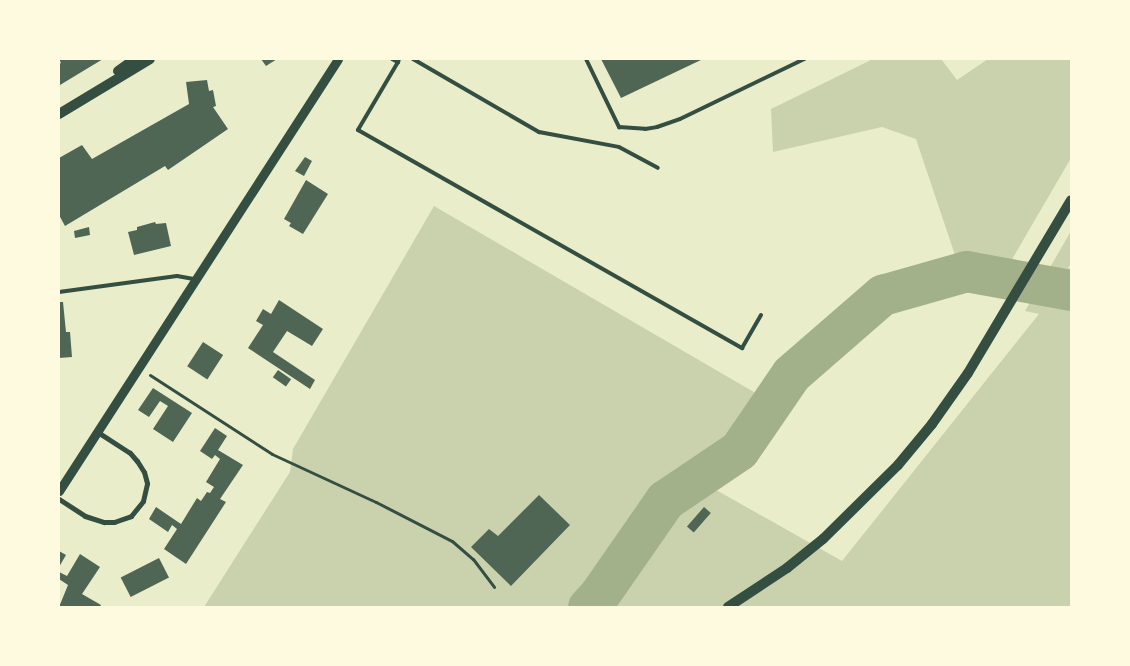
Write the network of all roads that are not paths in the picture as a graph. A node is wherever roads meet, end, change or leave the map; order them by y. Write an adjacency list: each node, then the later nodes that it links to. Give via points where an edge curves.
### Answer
1 (135, 59): 9 (main road)
2 (150, 59): 9 (main road)
3 (338, 59): 12 (street)
4 (392, 59): 8 (lane)
5 (413, 59): 10 (lane, via 539,132 608,144)
6 (586, 59): 7 (lane, via 619,127 645,129 670,123)
7 (804, 59)
8 (398, 60): 14 (lane, via 358,130 742,348)
9 (59, 113)
10 (658, 168)
11 (1071, 200): 18 (main road, via 991,337 932,424 880,485 823,539 787,568)
12 (196, 279): 13 (lane, via 177,276); 15 (street)
13 (59, 292)
14 (761, 315)
15 (98, 432): 16 (street); 17 (street, via 137,461 147,483 143,501 131,516 114,522 94,520)
16 (59, 491)
17 (59, 499)
18 (728, 607)

